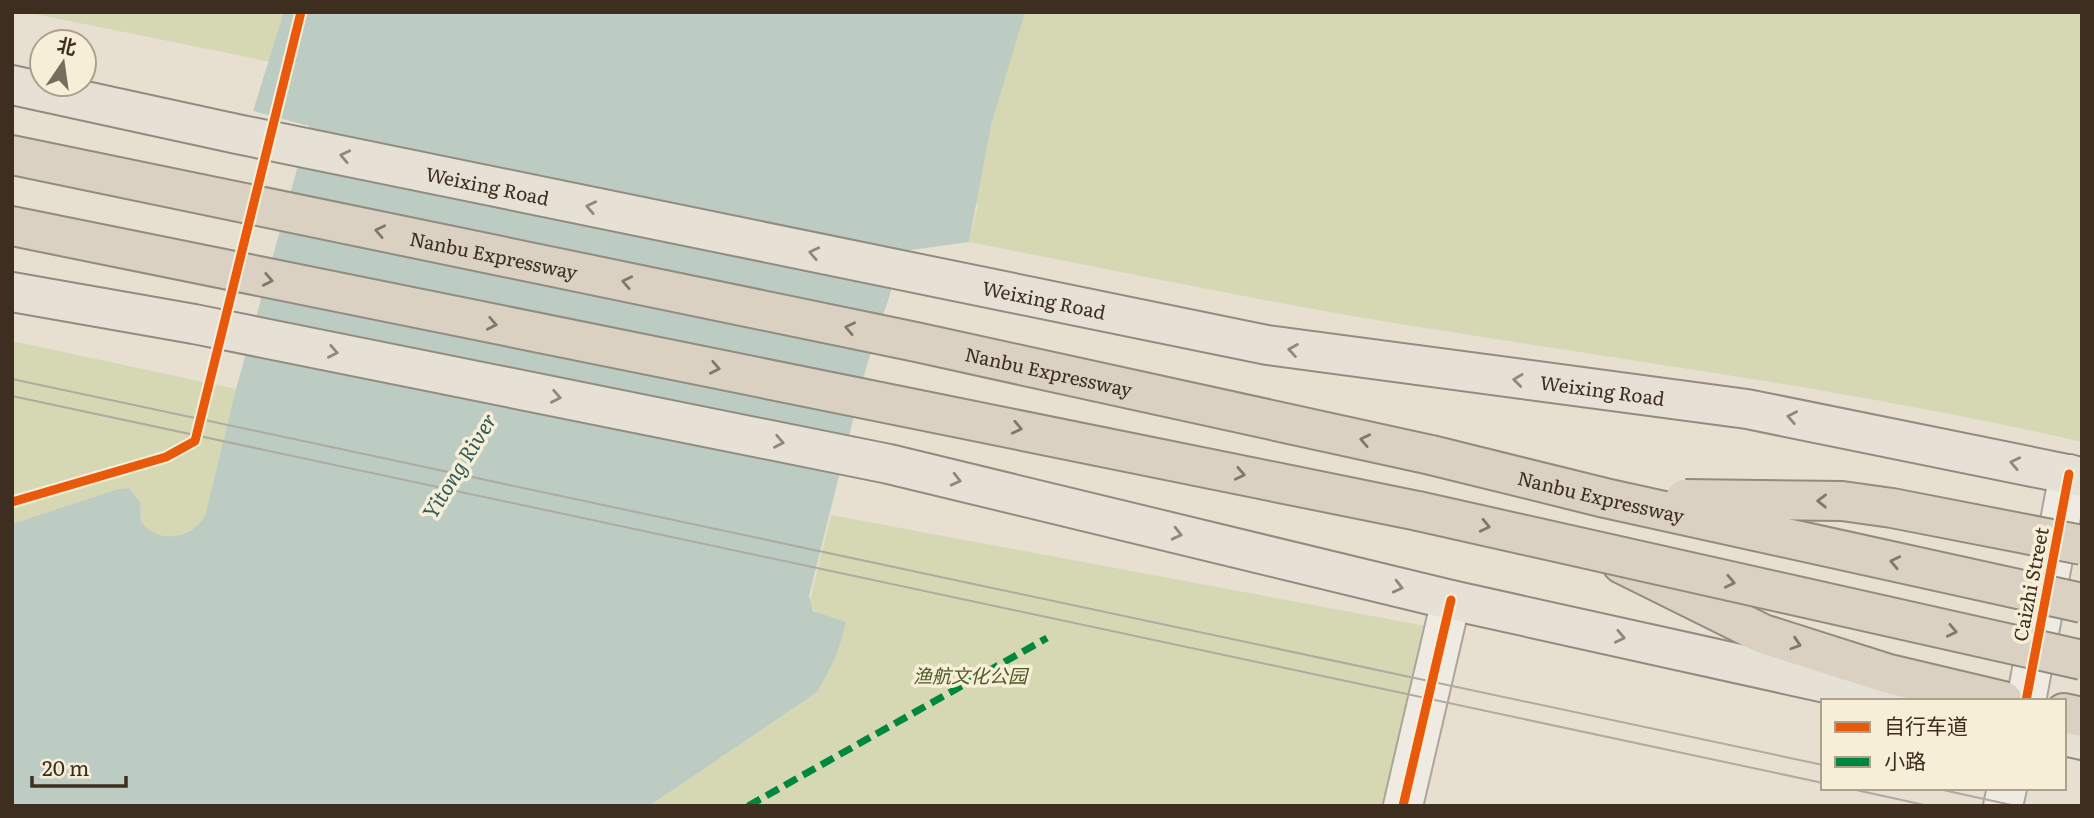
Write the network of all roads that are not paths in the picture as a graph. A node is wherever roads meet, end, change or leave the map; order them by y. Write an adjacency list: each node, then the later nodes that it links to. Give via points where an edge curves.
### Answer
1 (12, 85): 5 (main road, Weixing Road, one-way to 1, via 1747,409 1267,345)
2 (12, 155): 6 (highway, Nanbu Expressway, one-way to 2, bridge, via 1431,455 916,342)
3 (12, 226): 8 (highway, one-way to 8, bridge, via 1418,511)
4 (12, 292): 9 (main road, one-way to 9, via 194,324 889,464)
5 (2076, 476): 14 (street, Caizhi Street)
6 (1605, 498): 7 (highway, one-way to 6, bridge, via 1842,501); 10 (highway, Nanbu Expressway, one-way to 6, bridge)
7 (2082, 545)
8 (1601, 554): 11 (highway, one-way to 11, bridge); 13 (highway, one-way to 13, via 1763,634 1889,674)
9 (1451, 600): 12 (main road, one-way to 12); 15 (street)
10 (2082, 603)
11 (2082, 660)
12 (1898, 699)
13 (1995, 699)
14 (2026, 699)
15 (1403, 806)

